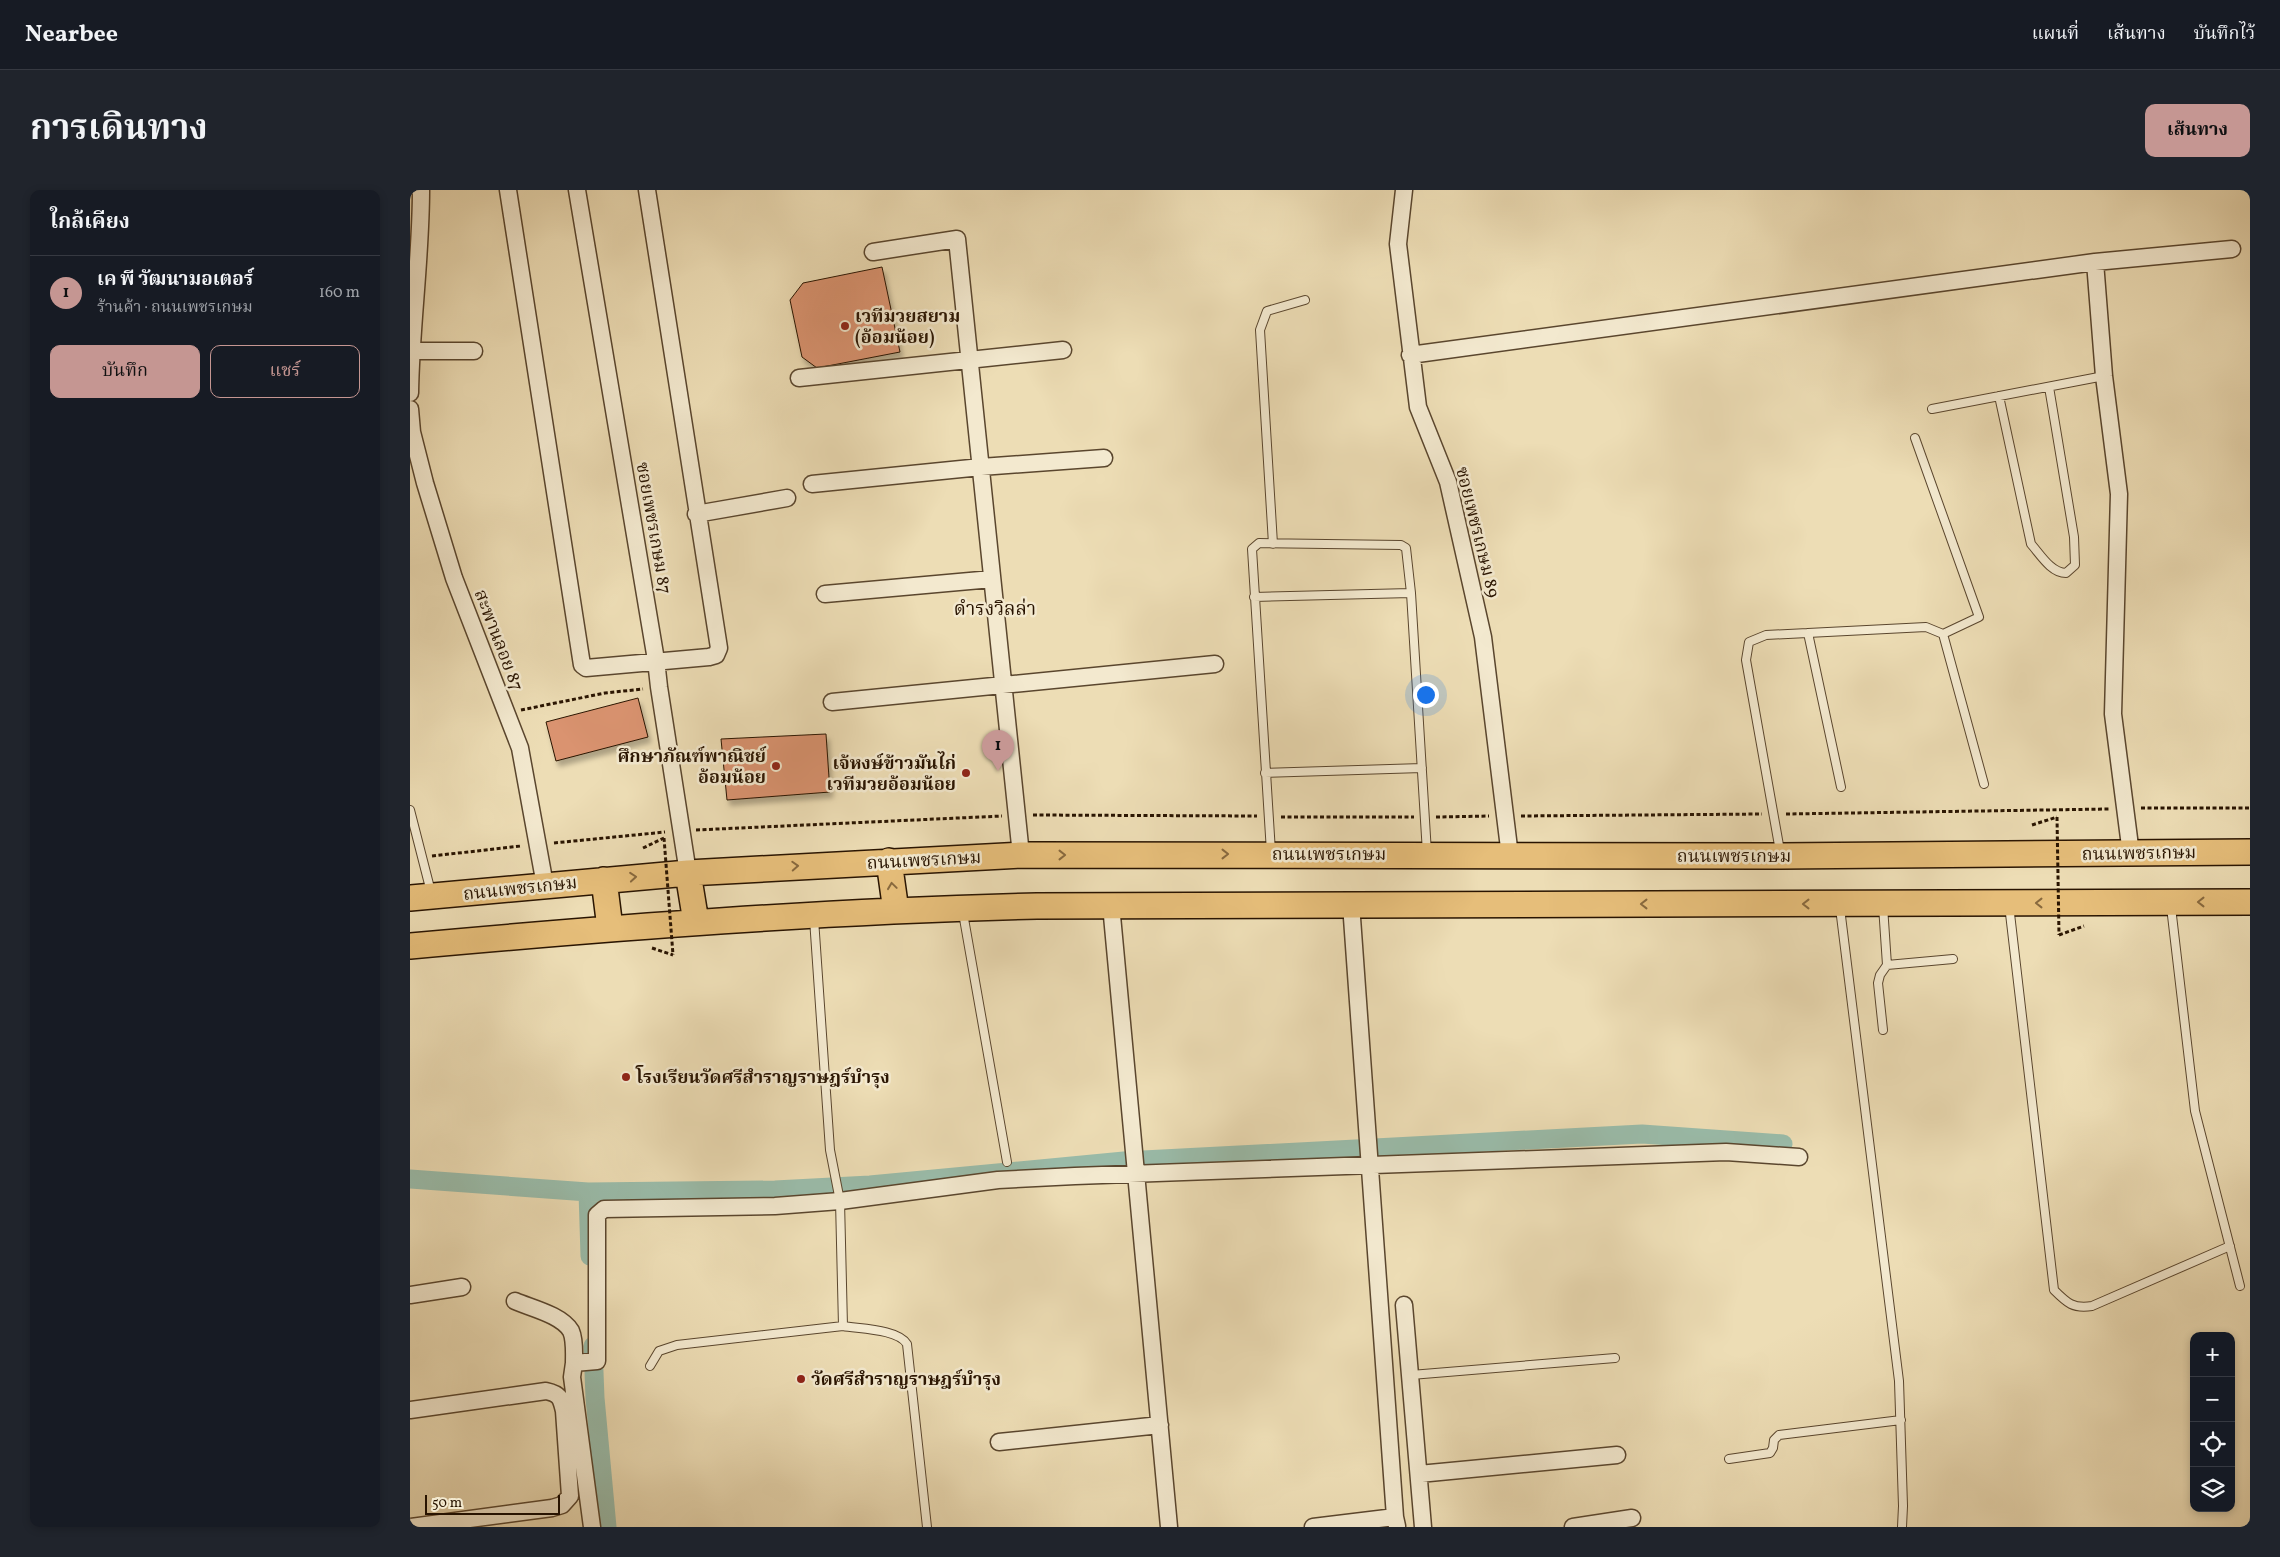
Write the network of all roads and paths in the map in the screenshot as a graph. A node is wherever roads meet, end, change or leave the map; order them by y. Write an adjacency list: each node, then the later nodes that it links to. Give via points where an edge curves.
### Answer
1 (421, 190): 10 (street, via 420,254)
2 (508, 190): 35 (street, via 582,665 586,668 607,668)
3 (577, 190): 35 (street, ซอยเพชรเกษม 87)
4 (647, 190): 27 (street)
5 (1404, 190): 13 (street, ซอยเพชรเกษม 89, via 1398,244)
6 (2232, 249): 8 (street)
7 (873, 252): 14 (street, via 957,239)
8 (2095, 262): 13 (street); 15 (street)
9 (1305, 300): 28 (lane, via 1267,311 1260,330)
10 (411, 341): 12 (street); 18 (street)
11 (1063, 350): 14 (street)
12 (474, 351)
13 (1410, 355): 51 (street, ซอยเพชรเกษม 89, via 1418,407 1448,482 1483,636)
14 (970, 359): 16 (street); 24 (street)
15 (2104, 376): 17 (lane); 45 (street, via 2119,494 2114,714)
16 (799, 378)
17 (2049, 387): 19 (lane); 19 (lane, via 2074,537 2075,565 2066,573 2047,563 2031,544)
18 (410, 393)
19 (1999, 396): 21 (lane)
20 (410, 409): 40 (street, สะพานลอย 87, via 412,432 454,578)
21 (1932, 409)
22 (1915, 438): 34 (lane, via 1979,617)
23 (1104, 458): 24 (street)
24 (981, 467): 25 (street); 29 (street)
25 (812, 484)
26 (787, 498): 27 (street)
27 (696, 514): 35 (street, via 719,648 716,655 709,657)
28 (1273, 544): 30 (lane, via 1400,545 1408,552); 32 (lane, via 1259,543 1252,549)
29 (992, 579): 31 (street); 37 (street)
30 (1411, 593): 32 (lane); 41 (lane)
31 (824, 594)
32 (1254, 597): 42 (lane)
33 (1808, 633): 34 (lane, via 1926,627); 44 (lane); 48 (lane, via 1766,635 1749,642 1746,660)
34 (1943, 634): 43 (lane)
35 (656, 660): 38 (street, ซอยเพชรเกษม 87)
36 (1216, 664): 37 (street)
37 (1003, 684): 39 (street); 49 (street)
38 (659, 687): 40 (path, via 605,693); 54 (street, ซอยเพชรเกษม 87)
39 (832, 702)
40 (505, 713): 55 (street, สะพานลอย 87, via 524,764)
41 (1422, 768): 42 (lane); 52 (lane)
42 (1265, 773): 50 (lane)
43 (1984, 784)
44 (1841, 787)
45 (2125, 808): 46 (path); 48 (path); 59 (street)
46 (2250, 808)
47 (410, 810): 62 (lane)
48 (1773, 814): 51 (path); 64 (lane)
49 (1016, 815): 50 (path); 54 (path, via 732,826); 60 (street)
50 (1268, 816): 52 (path); 58 (lane)
51 (1505, 816): 52 (path); 63 (street, ซอยเพชรเกษม 89)
52 (1425, 817): 61 (lane)
53 (2032, 825): 81 (path, bridge, via 2057,817 2060,935)
54 (682, 831): 55 (path); 66 (street, ซอยเพชรเกษม 87)
55 (538, 845): 62 (path); 68 (street, สะพานลอย 87)
56 (643, 848): 84 (path, bridge, via 664,838 673,955)
57 (2250, 852): 59 (main road, ถนนเพชรเกษม)
58 (1271, 854): 60 (main road, ถนนเพชรเกษม, one-way to 58); 61 (main road, ถนนเพชรเกษม)
59 (2131, 854): 64 (main road, ถนนเพชรเกษม)
60 (1021, 855): 65 (main road, ถนนเพชรเกษม)
61 (1427, 855): 63 (main road, ถนนเพชรเกษม)
62 (422, 856): 69 (lane)
63 (1510, 856): 64 (main road, ถนนเพชรเกษม)
64 (1781, 856)
65 (889, 861): 66 (main road, ถนนเพชรเกษม, one-way to 65); 78 (main road, one-way to 65)
66 (688, 873): 67 (main road, ถนนเพชรเกษม, one-way to 66); 80 (main road)
67 (604, 880): 68 (main road, ถนนเพชรเกษม); 82 (main road)
68 (545, 885): 69 (main road, ถนนเพชรเกษม)
69 (421, 897)
70 (2171, 902): 71 (main road, one-way to 70); 72 (main road, one-way to 72); 93 (lane, via 2195,1112)
71 (2250, 902)
72 (2009, 903): 75 (main road); 93 (lane, via 2054,1290 2073,1306 2092,1306)
73 (1351, 904): 74 (main road, one-way to 73); 76 (main road); 90 (street)
74 (1840, 904): 75 (main road); 105 (lane, via 1898,1372)
75 (1883, 904): 86 (lane)
76 (1111, 905): 77 (main road); 91 (street)
77 (962, 908): 78 (main road); 89 (lane)
78 (896, 911): 79 (main road)
79 (814, 915): 80 (main road); 92 (lane, via 830,1150)
80 (696, 922): 82 (main road)
81 (2084, 926)
82 (610, 928): 83 (main road)
83 (410, 946)
84 (651, 948)
85 (1953, 959): 86 (lane)
86 (1887, 965): 87 (lane, via 1878,982)
87 (1883, 1030)
88 (1799, 1157): 90 (street, via 1726,1152)
89 (1007, 1162)
90 (1370, 1164): 91 (street); 112 (street)
91 (1138, 1173): 92 (street, via 998,1180); 106 (street)
92 (839, 1198): 99 (lane); 101 (street, via 766,1206 604,1209 598,1213 596,1362)
93 (2230, 1246): 94 (lane)
94 (2240, 1286)
95 (462, 1287): 96 (street)
96 (410, 1294)
97 (515, 1301): 101 (street, via 567,1327 571,1332)
98 (1404, 1305): 103 (street)
99 (843, 1326): 102 (lane, via 677,1345 659,1351); 115 (lane, via 890,1333 908,1344)
100 (1615, 1358): 103 (lane)
101 (576, 1363): 114 (street, via 572,1377)
102 (650, 1366)
103 (1411, 1375): 110 (street)
104 (410, 1410): 113 (street, via 546,1392 557,1394 562,1398 564,1411 570,1496 562,1505 552,1508)
105 (1901, 1420): 109 (lane, via 1779,1435 1770,1453); 120 (lane)
106 (1160, 1425): 107 (street); 116 (street)
107 (1000, 1442)
108 (1617, 1455): 110 (street)
109 (1729, 1459)
110 (1419, 1474): 118 (street)
111 (1632, 1518): 119 (street)
112 (1396, 1522): 117 (street)
113 (410, 1526)
114 (592, 1527)
115 (927, 1527)
116 (1169, 1527)
117 (1313, 1527)
118 (1423, 1527)
119 (1573, 1527)
120 (1902, 1527)

